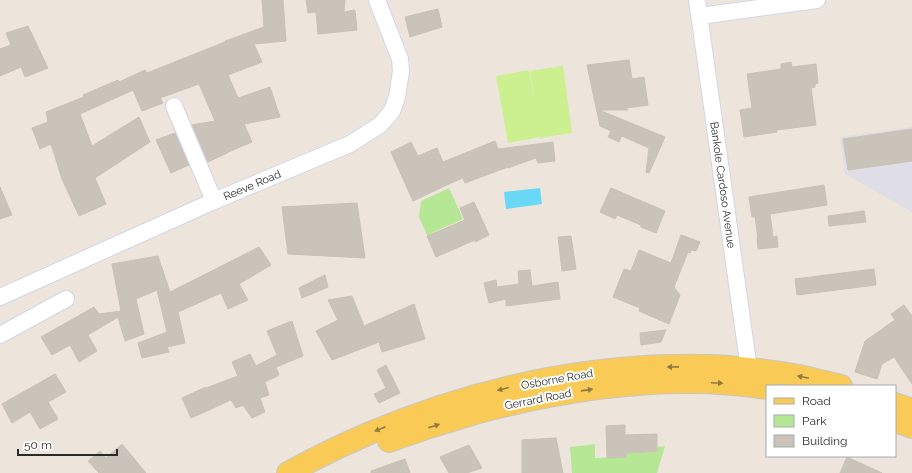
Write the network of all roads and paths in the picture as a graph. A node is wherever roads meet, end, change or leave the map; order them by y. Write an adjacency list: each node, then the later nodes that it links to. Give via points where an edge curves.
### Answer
1 (377, 0): 6 (street, Reeve Road, via 400,59 400,83 392,111 380,125 350,144)
2 (697, 0): 4 (street, Bankole Cardoso Avenue)
3 (817, 0): 4 (street)
4 (700, 16): 10 (street, Bankole Cardoso Avenue)
5 (174, 106): 6 (street)
6 (214, 201): 7 (street, Reeve Road)
7 (0, 297)
8 (66, 299): 9 (street)
9 (0, 335)
10 (749, 369): 11 (main road, Osborne Road, one-way to 10, via 799,376); 17 (main road, Osborne Road, one-way to 17, via 710,366 621,369 505,388 391,425 345,444)
11 (837, 385)
12 (766, 388): 18 (main road, Gerrard Road, one-way to 12, via 413,433 458,418 557,394 602,387 690,382)
13 (896, 404): 14 (main road)
14 (912, 410)
15 (896, 421): 16 (main road)
16 (912, 428)
17 (288, 473)
18 (320, 473)

